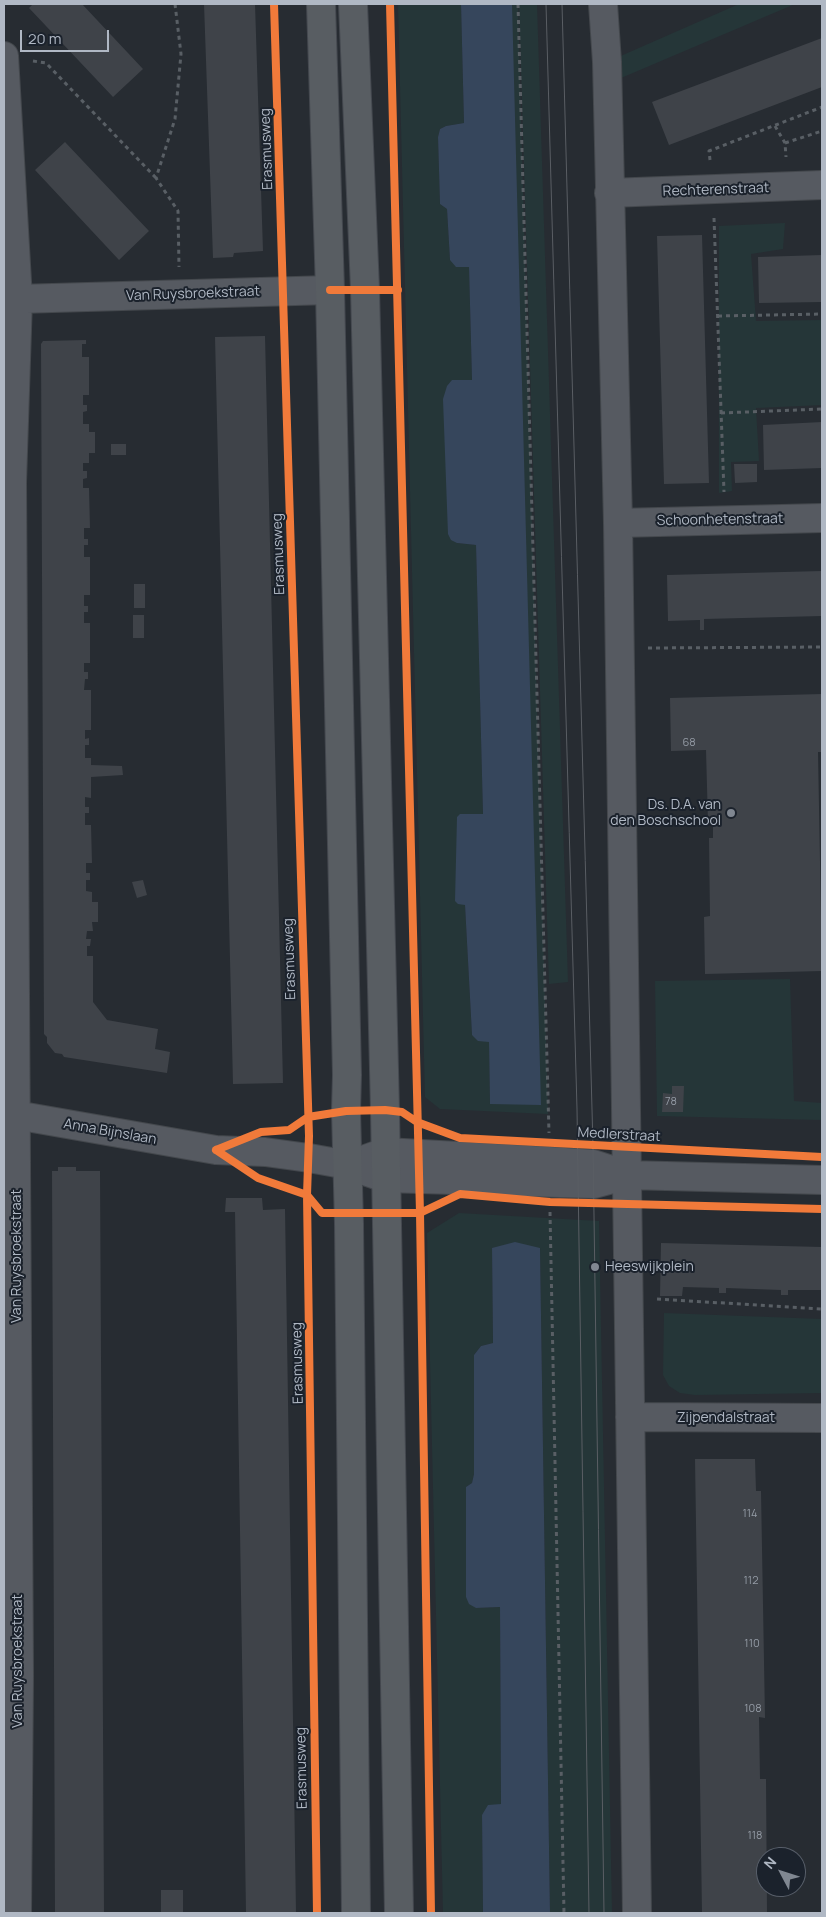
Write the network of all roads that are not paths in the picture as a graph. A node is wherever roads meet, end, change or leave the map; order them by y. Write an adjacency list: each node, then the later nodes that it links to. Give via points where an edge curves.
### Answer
1 (321, 4): 7 (main road)
2 (353, 4): 13 (main road, via 366,289)
3 (603, 4): 6 (street)
4 (16, 58): 8 (street, Van Ruysbroekstraat)
5 (822, 185): 6 (street, Rechterenstraat, via 712,179)
6 (609, 193): 11 (street)
7 (330, 290): 8 (street, Van Ruysbroekstraat); 14 (main road)
8 (18, 299): 9 (street, Van Ruysbroekstraat)
9 (8, 482): 12 (street, Van Ruysbroekstraat)
10 (822, 518): 11 (street, Schoonhetenstraat)
11 (618, 523): 16 (street)
12 (10, 1114): 14 (street, Anna Bijnslaan, via 216,1150 265,1152); 19 (street, Van Ruysbroekstraat)
13 (385, 1152): 14 (street); 15 (street); 17 (main road)
14 (348, 1165): 17 (street, Anna Bijnslaan); 24 (main road)
15 (549, 1172): 16 (street, via 593,1164); 17 (street)
16 (628, 1175): 18 (street); 20 (street)
17 (385, 1178): 25 (main road)
18 (822, 1180)
19 (11, 1411): 22 (street, Van Ruysbroekstraat)
20 (630, 1417): 21 (street, Zijpendalstraat); 26 (street)
21 (822, 1418)
22 (11, 1674): 23 (street, Van Ruysbroekstraat)
23 (17, 1913)
24 (356, 1913)
25 (399, 1913)
26 (637, 1913)

